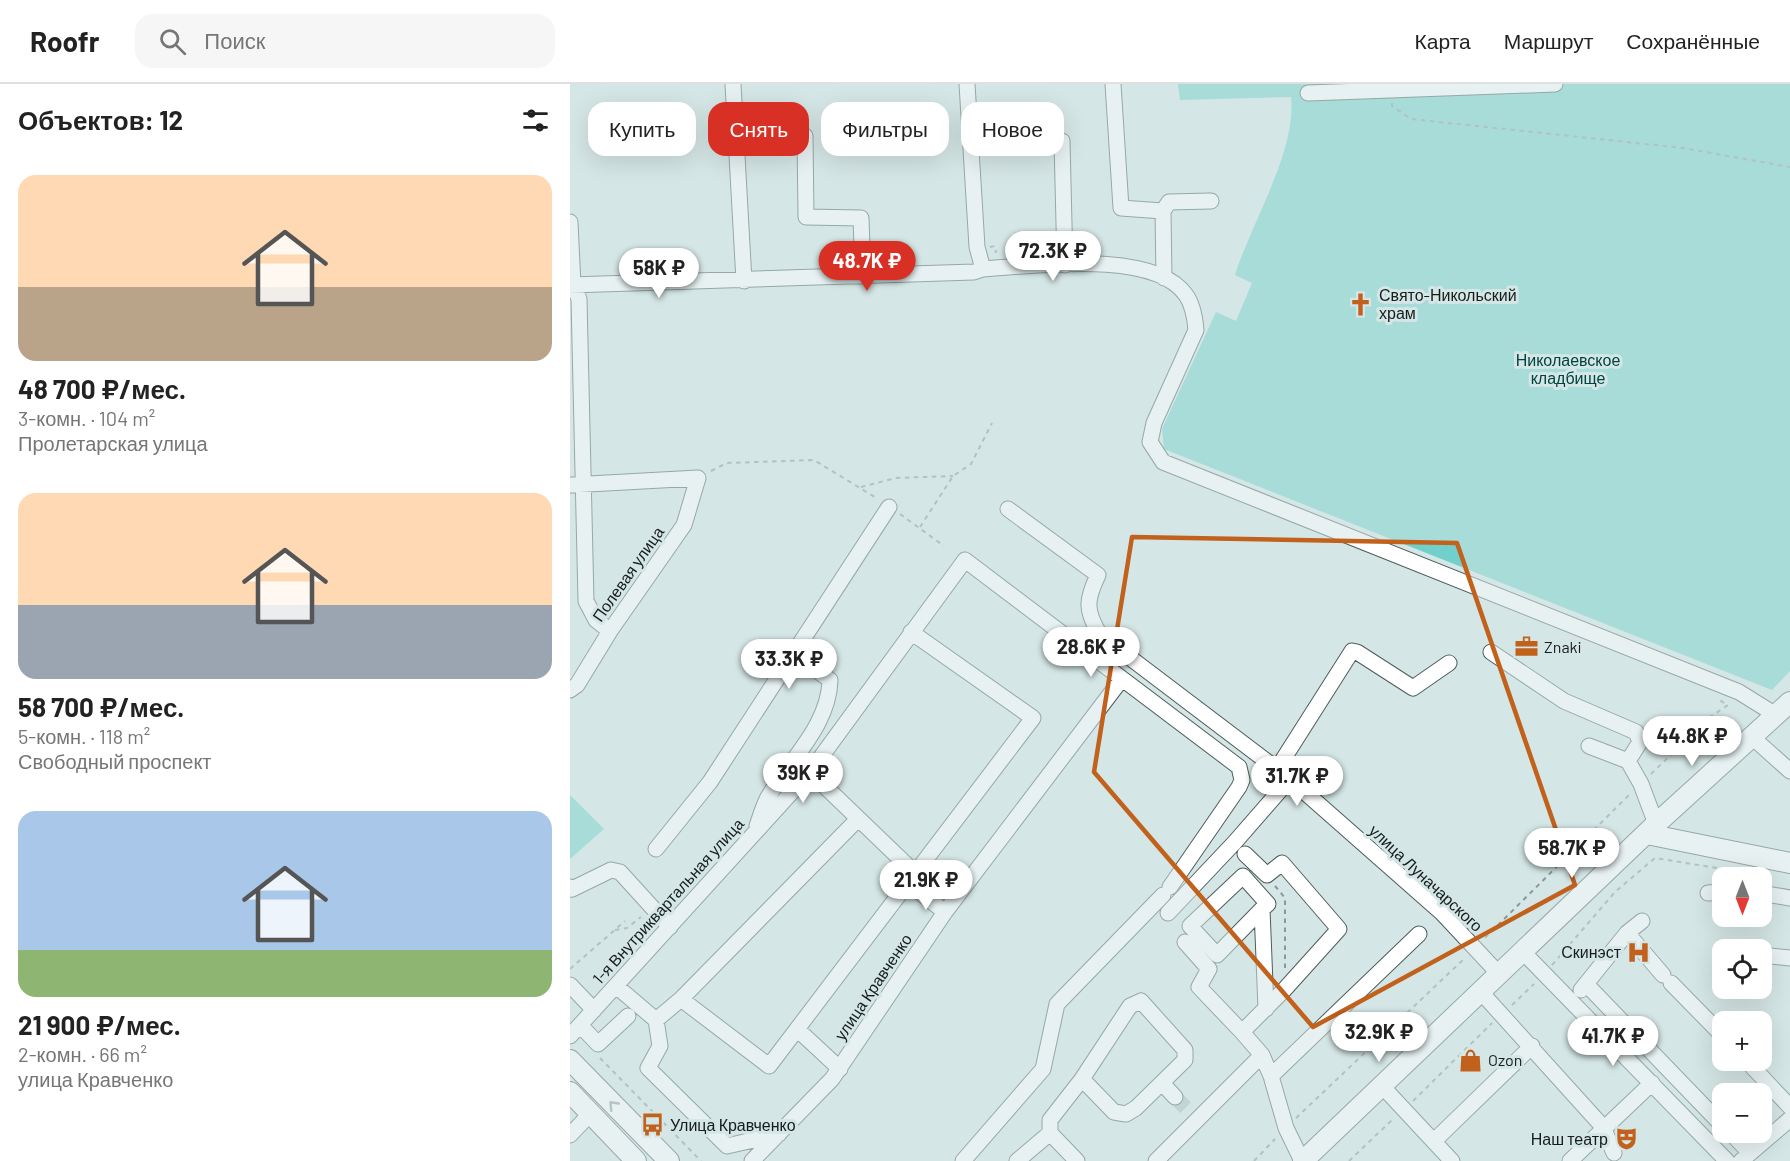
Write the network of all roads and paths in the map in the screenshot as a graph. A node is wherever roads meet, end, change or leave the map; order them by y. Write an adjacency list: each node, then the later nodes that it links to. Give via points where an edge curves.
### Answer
1 (733, 84): 7 (street)
2 (967, 84): 15 (street)
3 (1113, 84): 13 (street, via 1121,208)
4 (1555, 84): 5 (street)
5 (1390, 88): 6 (street); 11 (path, via 1392,106 1411,119 1683,148)
6 (1308, 93)
7 (734, 102)
8 (737, 156): 20 (street)
9 (805, 156): 18 (street, via 806,217 861,218)
10 (1062, 156): 16 (street)
11 (1790, 167)
12 (1211, 201): 13 (street, via 1169,202)
13 (1163, 211): 19 (street)
14 (570, 222): 21 (street)
15 (977, 247): 17 (street); 17 (path, via 995,246)
16 (1065, 265): 17 (street); 19 (street, via 1121,264)
17 (990, 268): 18 (street)
18 (863, 276): 20 (street)
19 (1164, 278): 39 (street, via 1186,294 1195,315 1196,330 1154,423 1150,442 1163,462)
20 (744, 281): 21 (street)
21 (571, 285): 25 (street, via 579,299)
22 (992, 423): 23 (path, via 971,464)
23 (953, 476): 26 (path, via 896,478); 29 (path)
24 (698, 478): 25 (street); 26 (path, via 727,463 814,460); 31 (street, Полевая улица, via 684,525)
25 (578, 484): 31 (street, via 586,601 596,620)
26 (860, 487): 27 (path)
27 (889, 507): 29 (path); 34 (street)
28 (1008, 509): 43 (street, улица Луначарского, via 1098,575 1090,592 1088,614 1100,635)
29 (920, 527): 30 (path)
30 (944, 546)
31 (610, 631): 37 (street, Полевая улица)
32 (911, 632): 36 (street, 1-я Внутриквартальная улица, via 965,560); 45 (street, 1-я Внутриквартальная улица); 55 (street, via 1033,718)
33 (1491, 652): 42 (street, via 1564,700 1636,732 1641,742)
34 (794, 653): 50 (street, via 830,680 830,698 823,715 766,801); 51 (street, via 710,782)
35 (1449, 663): 43 (street, via 1413,688 1352,651)
36 (1121, 680): 60 (street, улица Кравченко); 119 (street, via 1239,767 1242,780 1166,891 1057,1004 1042,1069)
37 (573, 688)
38 (1711, 696): 47 (path, via 1728,705 1710,717)
39 (1783, 708): 40 (main road)
40 (1752, 737): 44 (street); 49 (main road)
41 (1589, 746): 42 (street)
42 (1628, 761): 47 (street)
43 (1277, 769): 46 (street, улица Луначарского)
44 (1790, 771)
45 (810, 772): 48 (street); 50 (street, 1-я Внутриквартальная улица)
46 (1290, 779): 61 (street); 68 (street, улица Луначарского, via 1441,912)
47 (1641, 784): 49 (street); 68 (path)
48 (858, 819): 55 (street); 79 (street)
49 (1651, 829): 53 (main road); 69 (main road)
50 (756, 831): 64 (street, 1-я Внутриквартальная улица)
51 (656, 849)
52 (1245, 854): 54 (street)
53 (1790, 863)
54 (1267, 875): 77 (path, via 1285,898); 77 (street, via 1282,863 1339,929)
55 (911, 878): 60 (street); 86 (street)
56 (570, 887): 64 (street, via 611,870 620,872)
57 (1772, 895): 58 (street)
58 (1790, 898)
59 (1262, 909): 59 (street, via 1268,903 1243,876 1190,926 1217,955); 81 (street)
60 (945, 912): 93 (street, улица Кравченко)
61 (1168, 913)
62 (625, 921): 72 (path)
63 (1642, 921): 65 (street)
64 (670, 927): 76 (street, 1-я Внутриквартальная улица)
65 (1627, 933): 74 (street); 85 (street)
66 (1419, 934): 95 (street)
67 (1185, 942): 88 (street, via 1209,969 1199,987)
68 (1475, 948): 73 (street, улица Луначарского); 107 (path)
69 (1522, 951): 73 (main road); 80 (street)
70 (1772, 956): 71 (street)
71 (1790, 958)
72 (570, 969)
73 (1499, 974): 78 (main road)
74 (1586, 984): 80 (street); 104 (street)
75 (570, 985): 82 (street)
76 (616, 986): 82 (street, 1-я Внутриквартальная улица); 84 (street)
77 (1284, 990): 81 (street)
78 (1480, 991): 89 (street); 99 (main road)
79 (681, 999): 84 (street); 86 (street, via 769,1066)
80 (1572, 1000): 98 (street)
81 (1266, 1009): 88 (street)
82 (594, 1010): 87 (street, 1-я Внутриквартальная улица)
83 (628, 1016): 87 (street, via 598,1044)
84 (656, 1020): 109 (street, via 660,1046 648,1068 727,1146)
85 (1712, 1025)
86 (797, 1029): 93 (street)
87 (575, 1030)
88 (1242, 1032): 90 (street)
89 (1532, 1046): 106 (street); 111 (street)
90 (1262, 1055): 95 (street); 122 (street, via 1193,1116)
91 (598, 1056): 117 (path)
92 (570, 1060): 116 (main road, one-way to 92)
93 (840, 1069): 109 (street, улица Кравченко)
94 (1756, 1071): 102 (street)
95 (1271, 1076): 107 (street)
96 (1082, 1079): 97 (street, via 1119,1115 1136,1108); 97 (street, via 1130,1006 1141,1001 1185,1050 1185,1060); 108 (street, via 1050,1120)
97 (1162, 1083): 101 (street)
98 (1652, 1083): 106 (street); 127 (street)
99 (1382, 1086): 111 (street); 124 (main road)
100 (570, 1092): 103 (main road)
101 (1175, 1097)
102 (1790, 1107)
103 (591, 1113): 110 (street); 115 (main road)
104 (1712, 1115)
105 (1790, 1119): 114 (street)
106 (1603, 1127): 113 (street); 126 (street)
107 (1286, 1128): 123 (path); 124 (street)
108 (1050, 1133): 120 (street); 121 (street)
109 (779, 1134): 118 (street, улица Кравченко)
110 (570, 1135)
111 (1434, 1141): 125 (street)
112 (1737, 1143): 114 (street)
113 (1614, 1153)
114 (1745, 1157)
115 (636, 1161)
116 (669, 1161)
117 (701, 1161)
118 (752, 1161)
119 (963, 1161)
120 (1017, 1161)
121 (1077, 1161)
122 (1156, 1161)
123 (1254, 1161)
124 (1302, 1161)
125 (1452, 1161)
126 (1570, 1161)
127 (1727, 1161)

